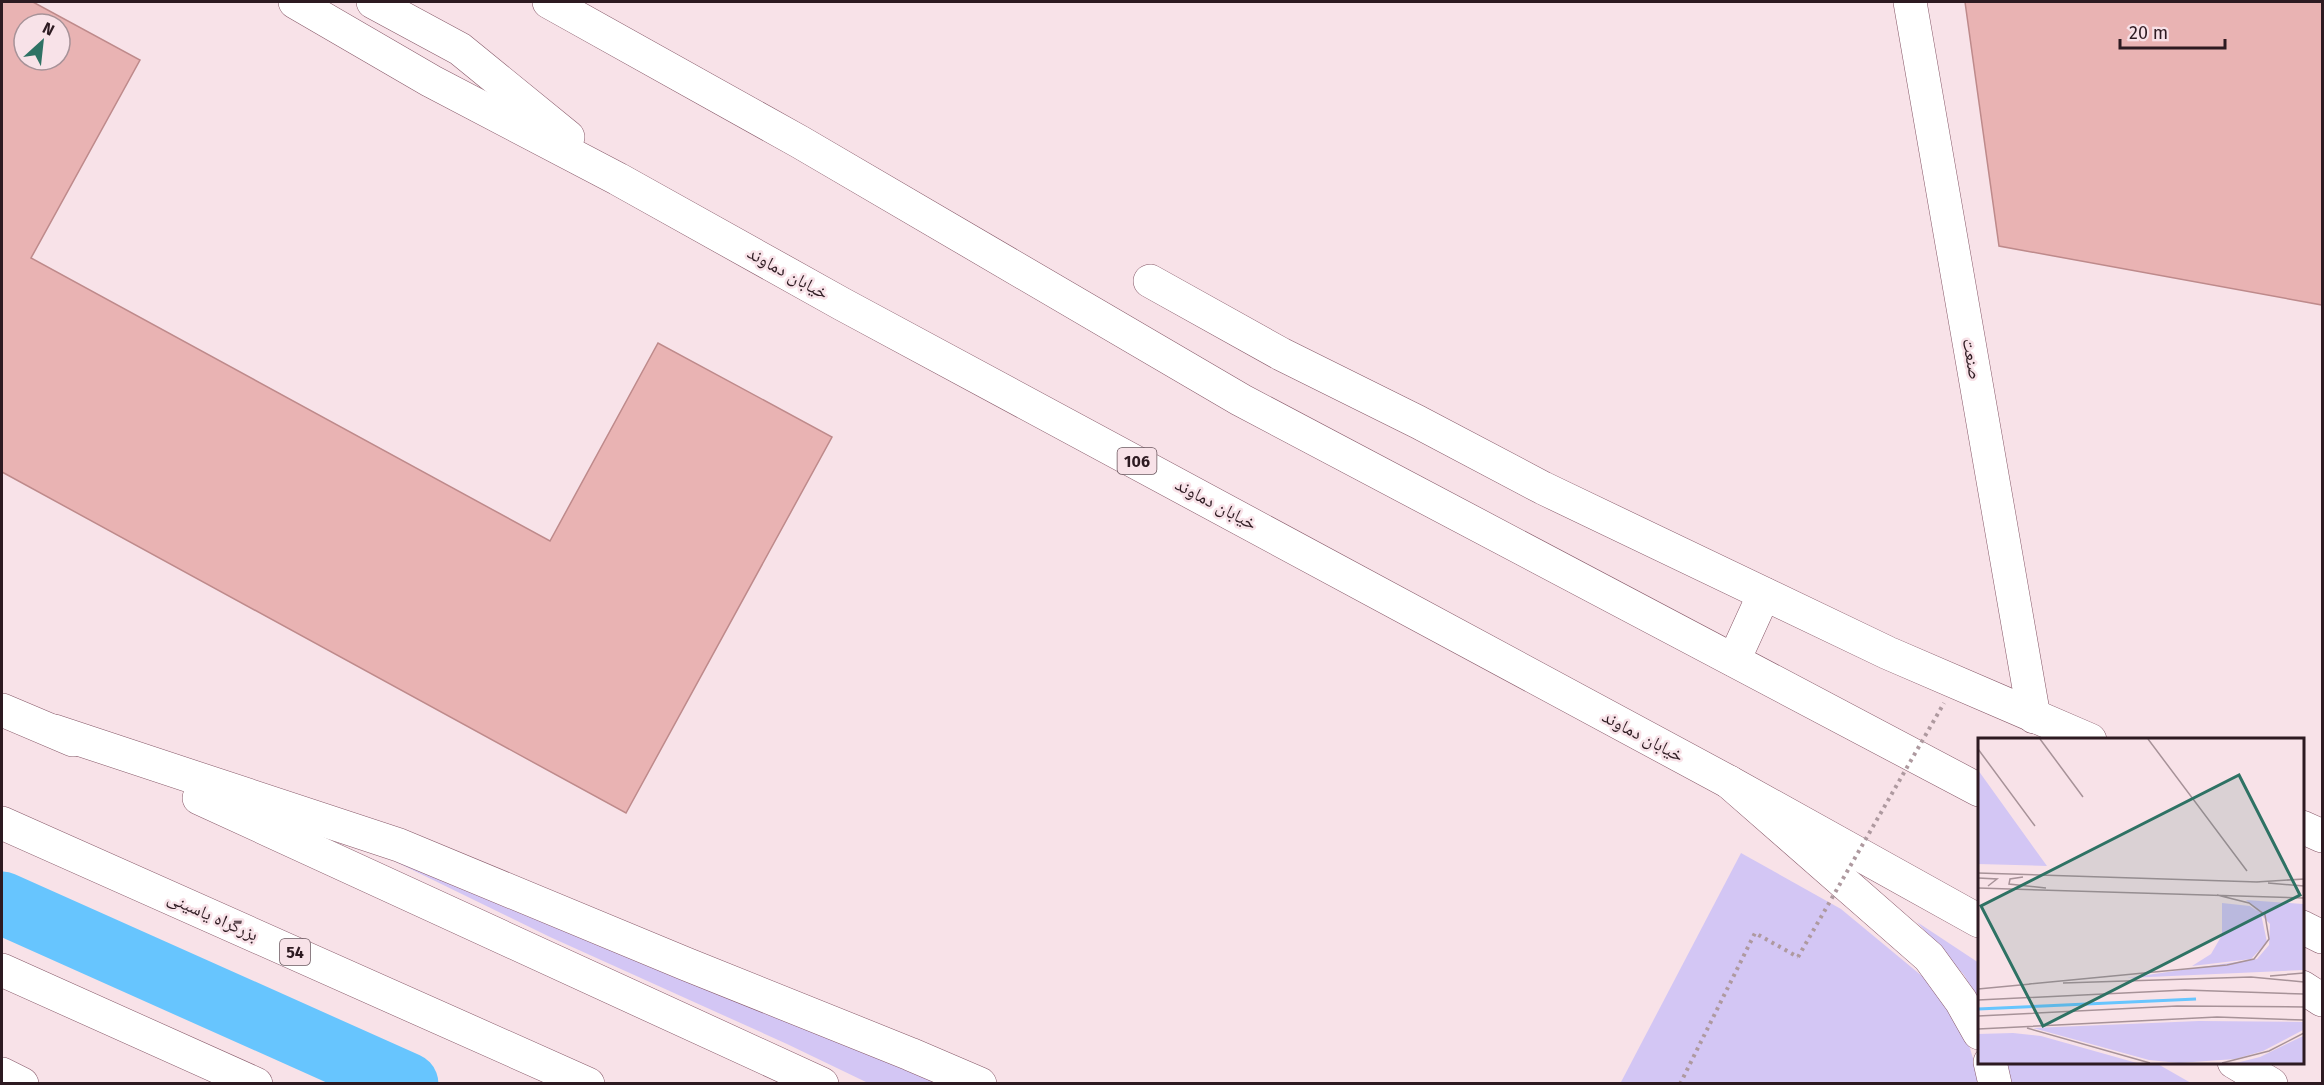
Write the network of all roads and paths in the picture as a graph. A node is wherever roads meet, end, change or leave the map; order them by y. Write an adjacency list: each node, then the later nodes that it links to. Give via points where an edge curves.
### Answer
1 (295, 2): 5 (main road, خیابان دماوند / 106, via 431,81)
2 (373, 2): 5 (main road, via 460,49)
3 (549, 2): 8 (main road, via 800,142 1240,400)
4 (1910, 2): 11 (main road, صنعت)
5 (618, 179): 14 (main road, خیابان دماوند / 106)
6 (1150, 281): 7 (main road, via 1281,354 1543,488)
7 (1764, 594): 8 (main road); 11 (main road)
8 (1734, 660): 15 (main road)
9 (1944, 703): 34 (path, bridge, via 1798,957 1755,933)
10 (2, 710): 12 (main road)
11 (2034, 717): 13 (main road)
12 (54, 731): 32 (main road); 33 (main road, via 399,844)
13 (2085, 738)
14 (1729, 783): 19 (main road, خیابان دماوند / 106); 25 (main road, via 1929,957)
15 (1978, 789)
16 (2, 823): 31 (main road, بزرگراه یاسینی / 54)
17 (2303, 828): 18 (main road)
18 (2322, 836)
19 (1978, 920)
20 (2303, 928): 21 (main road)
21 (2322, 937)
22 (2, 970): 30 (main road)
23 (2303, 988): 24 (main road)
24 (2322, 1000)
25 (1978, 1031)
26 (1990, 1064): 35 (main road)
27 (2238, 1064): 36 (main road)
28 (2, 1074): 29 (main road)
29 (22, 1083)
30 (256, 1083)
31 (588, 1083)
32 (822, 1083)
33 (980, 1083)
34 (1680, 1083)
35 (1995, 1083)
36 (2271, 1083)

